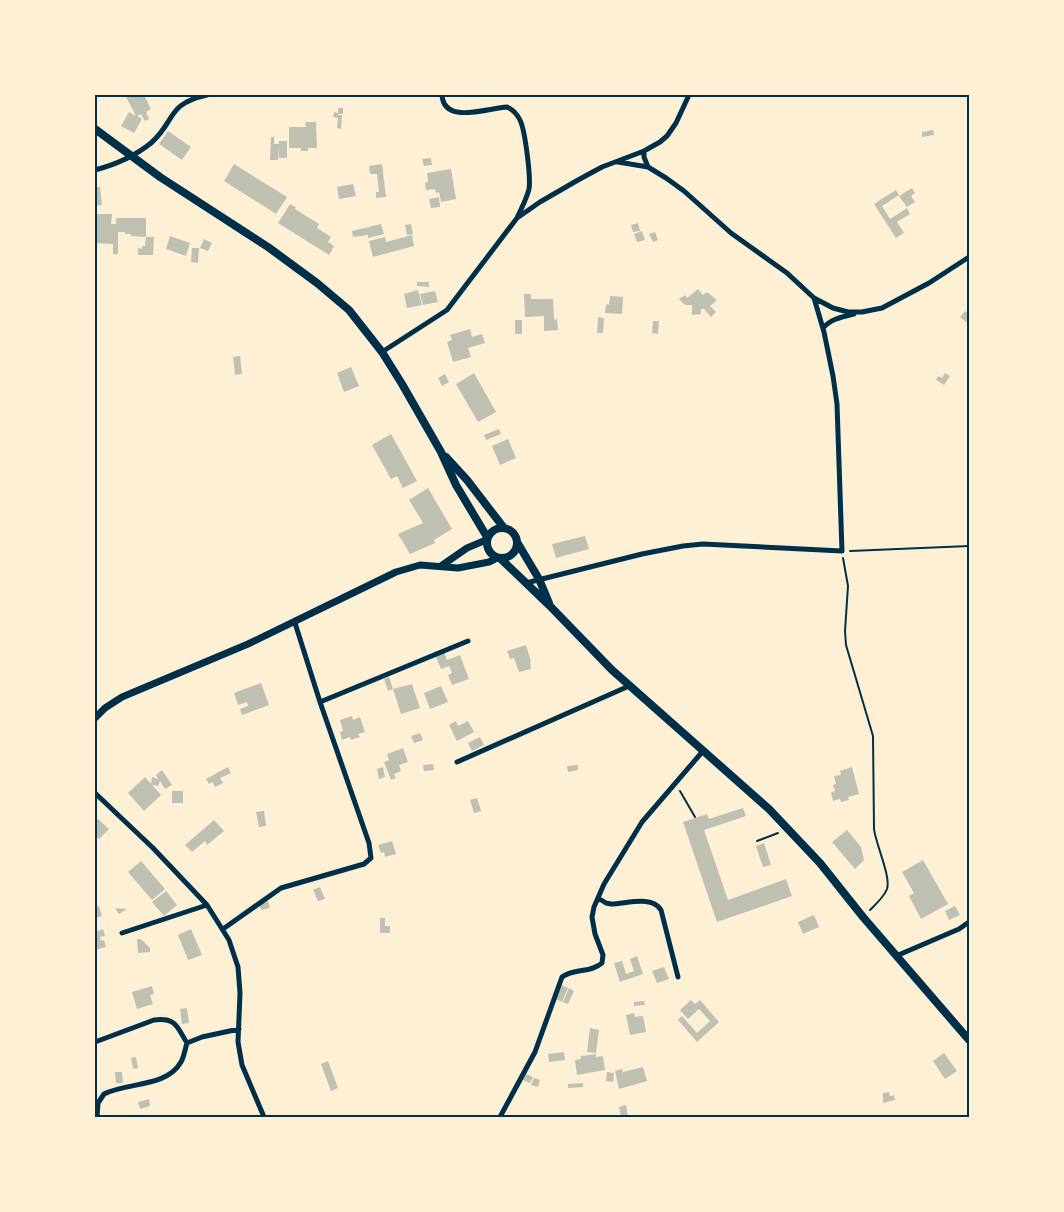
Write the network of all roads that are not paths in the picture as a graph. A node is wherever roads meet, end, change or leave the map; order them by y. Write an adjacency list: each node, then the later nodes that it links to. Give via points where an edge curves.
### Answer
1 (208, 95): 6 (street, via 184,102 154,140)
2 (442, 95): 10 (street, via 450,111 461,114 507,108 517,114 524,134 529,189)
3 (689, 95): 5 (street, via 667,136)
4 (95, 129): 6 (main road)
5 (644, 151): 7 (street); 8 (street)
6 (131, 156): 9 (street); 15 (main road, via 317,283 349,310)
7 (617, 162): 8 (street); 10 (street, via 556,192)
8 (648, 167): 12 (street, via 684,191 731,233 787,273)
9 (95, 170)
10 (517, 218): 15 (street, via 447,310)
11 (969, 257): 13 (street, via 882,308)
12 (814, 298): 13 (street, via 841,311); 14 (street)
13 (862, 312): 14 (street, via 835,319)
14 (823, 328): 22 (street, via 837,404 842,551 703,544 642,554)
15 (382, 352): 16 (main road)
16 (441, 452): 17 (main road); 18 (main road)
17 (504, 528): 18 (main road, via 497,528); 19 (main road, via 513,532)
18 (487, 539): 20 (main road, via 488,551); 21 (street)
19 (517, 542): 20 (main road, via 514,552 506,558); 22 (main road)
20 (499, 558): 21 (street, via 458,568); 23 (main road)
21 (441, 566): 25 (street, via 420,565 396,572)
22 (539, 579): 23 (street); 24 (main road)
23 (526, 583): 24 (main road)
24 (550, 605): 27 (main road)
25 (295, 623): 28 (street); 29 (street, via 122,697)
26 (468, 642): 28 (street)
27 (630, 686): 30 (main road); 31 (street)
28 (320, 702): 36 (street, via 369,843 371,858 364,864 281,888)
29 (95, 718)
30 (703, 751): 33 (street, via 632,836); 38 (main road, via 788,829)
31 (457, 762)
32 (95, 793): 34 (street)
33 (598, 898): 39 (street, via 611,904 648,902 658,906); 46 (street, via 592,917 603,955 602,963 562,977 535,1052)
34 (207, 905): 36 (street); 37 (street)
35 (969, 922): 38 (street, via 959,930)
36 (223, 929): 40 (street, via 238,967)
37 (122, 933)
38 (896, 956): 41 (main road)
39 (678, 977)
40 (239, 1029): 43 (street); 45 (street, via 242,1065)
41 (969, 1040)
42 (95, 1042): 43 (street, via 154,1020 168,1019 176,1024)
43 (187, 1043): 44 (street, via 182,1060 168,1075 104,1094 98,1103)
44 (97, 1117)
45 (264, 1117)
46 (500, 1117)

